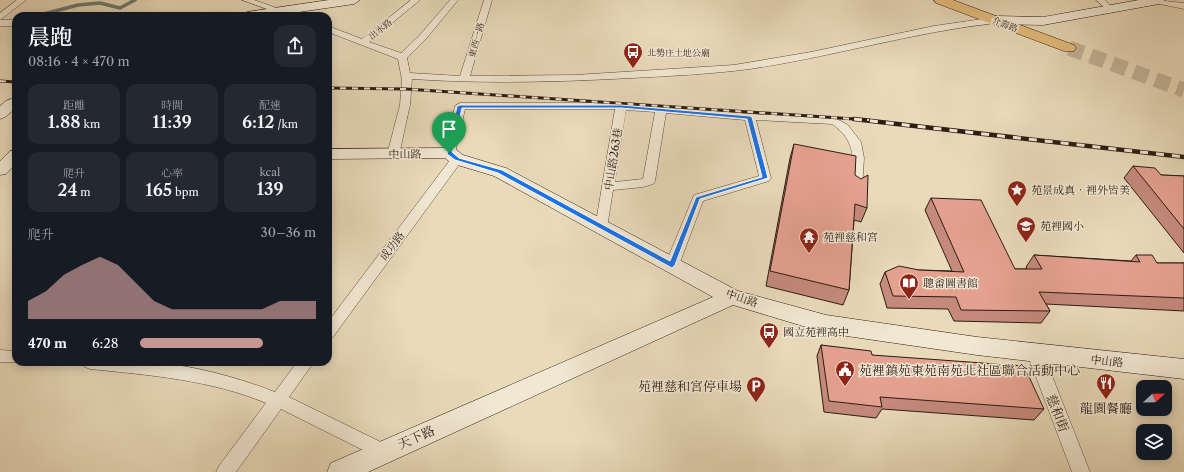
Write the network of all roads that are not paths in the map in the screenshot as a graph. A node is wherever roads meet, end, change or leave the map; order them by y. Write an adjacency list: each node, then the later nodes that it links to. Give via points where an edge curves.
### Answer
1 (22, 0): 15 (street)
2 (246, 0): 13 (street)
3 (354, 0): 13 (street)
4 (416, 0): 21 (street, 出水路)
5 (454, 0): 22 (street)
6 (488, 0): 24 (street, 東西一路)
7 (941, 0): 16 (main road, 介壽路)
8 (963, 0): 17 (main road, 介壽路)
9 (1100, 0): 12 (street)
10 (1158, 0): 11 (street); 12 (street)
11 (1184, 6)
12 (1110, 9): 17 (street, via 1043,21)
13 (282, 11): 14 (street)
14 (275, 12)
15 (0, 17)
16 (996, 20): 17 (street); 17 (main road, 介壽路, via 1073,45); 24 (street, via 912,32 853,47 750,66 599,77)
17 (1022, 22)
18 (0, 23): 19 (street)
19 (12, 23)
20 (332, 31): 21 (street)
21 (362, 43): 22 (street)
22 (402, 57): 23 (street)
23 (405, 76): 24 (street); 31 (street, via 405,105)
24 (464, 80)
25 (621, 106): 26 (street); 32 (street, via 460,106); 35 (street, 中山路263巷)
26 (661, 109): 27 (street); 35 (street, via 649,181)
27 (750, 117): 36 (street, via 835,121 845,126 858,147); 38 (street, via 765,178 698,198)
28 (0, 150): 29 (street)
29 (12, 150)
30 (332, 154): 31 (street, 中山路)
31 (393, 155): 32 (street, 中山路)
32 (453, 156): 37 (street, 中山路, via 500,172); 40 (street, 成功路)
33 (12, 159): 34 (street)
34 (0, 170)
35 (609, 186): 37 (street, 中山路263巷)
36 (856, 188)
37 (601, 228): 38 (street, 中山路)
38 (672, 265): 39 (street, 中山路)
39 (732, 297): 41 (street, 中山路, via 826,324); 48 (street, 天下路)
40 (332, 327)
41 (1035, 354): 46 (street, 中山路); 51 (street, 慈和街)
42 (0, 356): 43 (street)
43 (12, 357)
44 (128, 366): 47 (street, via 165,370 234,385)
45 (303, 366): 47 (street)
46 (1184, 369)
47 (278, 400): 48 (street); 49 (street)
48 (383, 452): 50 (street, 天下路)
49 (225, 472)
50 (340, 472)
51 (1081, 472)

